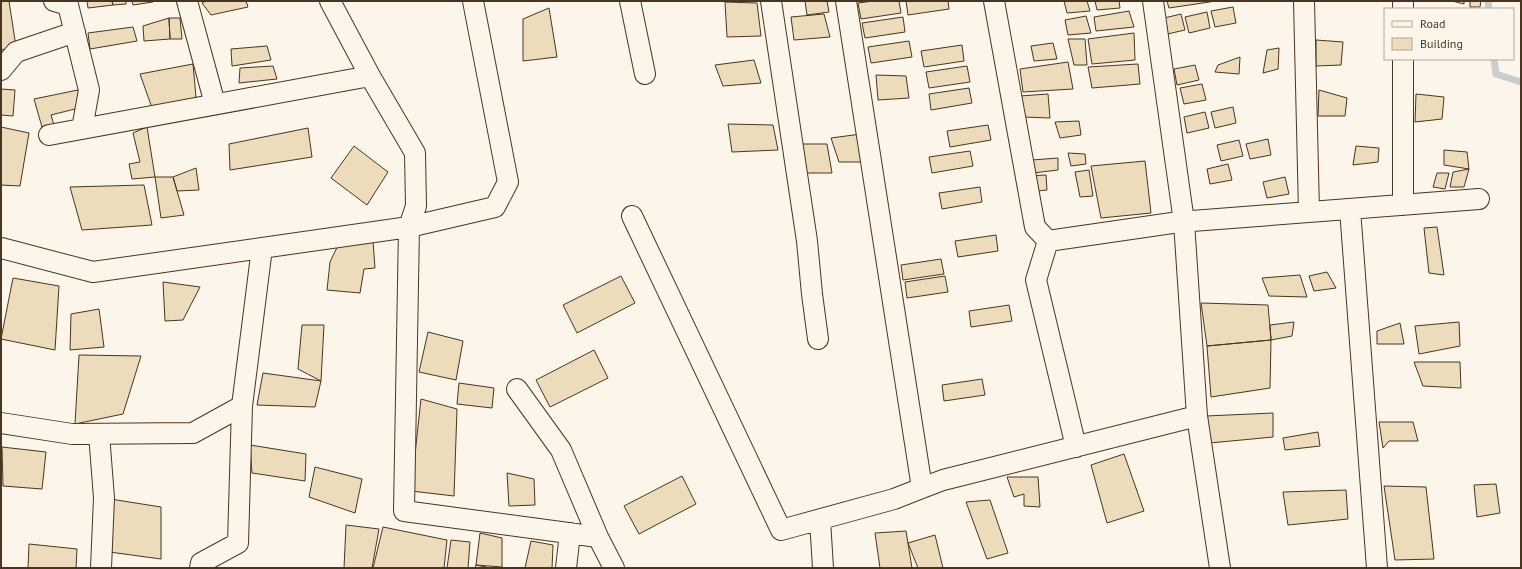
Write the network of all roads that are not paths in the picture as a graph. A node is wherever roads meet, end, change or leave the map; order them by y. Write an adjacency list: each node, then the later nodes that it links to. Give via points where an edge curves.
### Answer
1 (54, 1): 11 (street, via 68,5)
2 (188, 1): 16 (street)
3 (330, 1): 15 (street)
4 (474, 1): 25 (street, via 508,182 495,207)
5 (630, 1): 14 (street)
6 (771, 1): 29 (street, via 807,241)
7 (846, 1): 36 (street)
8 (994, 1): 26 (street, via 1035,227)
9 (1153, 1): 24 (street)
10 (1304, 1): 22 (street)
11 (75, 32): 13 (street, via 16,52); 17 (street, via 89,90)
12 (1403, 60): 20 (street)
13 (1, 70)
14 (644, 74)
15 (370, 76): 16 (street); 25 (street, via 415,153 416,206)
16 (216, 104): 17 (street)
17 (82, 129): 18 (street)
18 (49, 135)
19 (1479, 199): 20 (street)
20 (1403, 205): 21 (street)
21 (1350, 209): 22 (street); 46 (street)
22 (1309, 212): 24 (street)
23 (632, 216): 37 (street, via 781,530)
24 (1184, 222): 26 (street); 32 (street)
25 (409, 227): 28 (street); 38 (street, via 404,511)
26 (1048, 241): 35 (street, via 1036,280)
27 (1, 248): 28 (street, via 93,272)
28 (262, 248): 31 (street)
29 (818, 339)
30 (517, 389): 39 (street, via 561,450)
31 (242, 406): 34 (street, via 193,433); 41 (street, via 238,543 201,563)
32 (1197, 416): 35 (street); 45 (street)
33 (1, 423): 34 (street, via 72,434)
34 (99, 434): 40 (street, via 104,498)
35 (1076, 446): 36 (street)
36 (922, 488): 37 (street, via 894,499)
37 (820, 520): 44 (street)
38 (570, 533): 39 (street); 42 (street)
39 (598, 537): 43 (street)
40 (101, 568)
41 (200, 568)
42 (566, 568)
43 (614, 568)
44 (823, 568)
45 (1220, 568)
46 (1377, 568)

